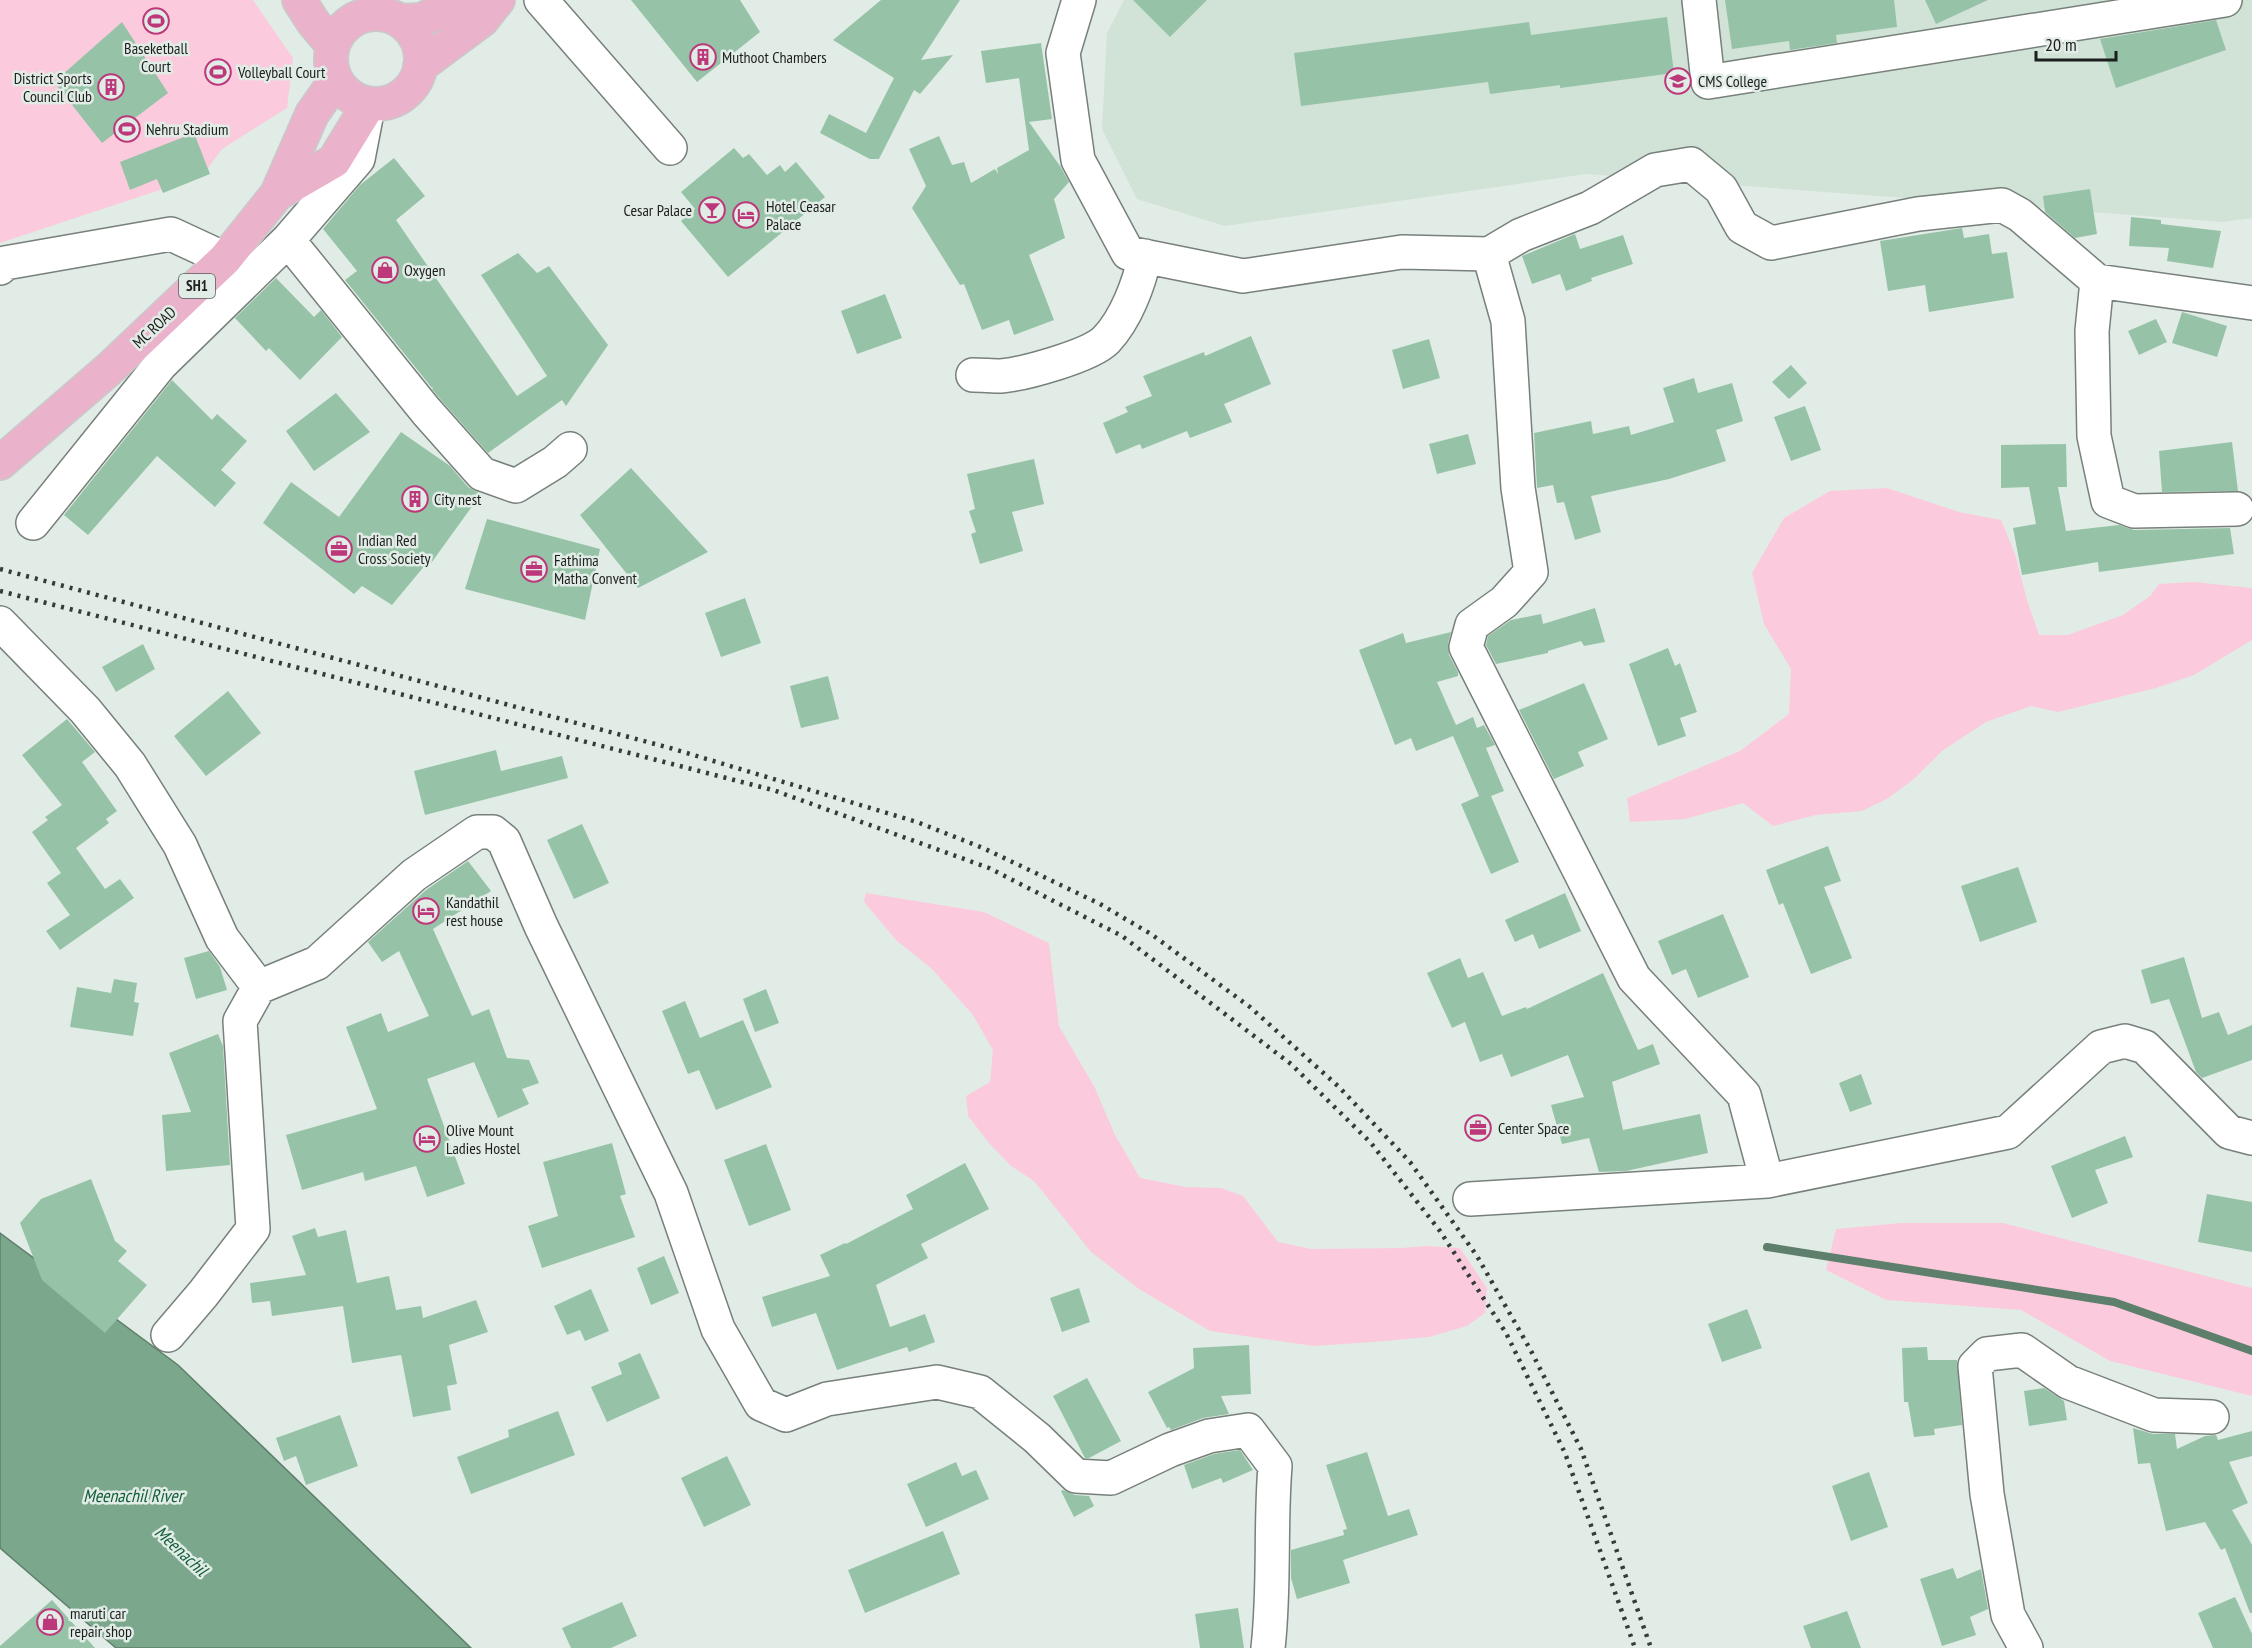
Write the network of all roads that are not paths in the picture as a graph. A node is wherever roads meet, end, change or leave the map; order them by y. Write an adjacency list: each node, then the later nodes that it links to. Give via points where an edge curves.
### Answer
1 (300, 0): 9 (main road)
2 (466, 0): 8 (main road, via 421,20)
3 (498, 0): 10 (main road, via 482,20)
4 (541, 0): 13 (street)
5 (1079, 0): 17 (street, via 1063,53 1078,160 1128,253)
6 (1699, 0): 7 (street, via 1708,82)
7 (2225, 0)
8 (383, 12): 9 (main road, via 351,21); 10 (main road, via 410,30 417,40)
9 (333, 46): 11 (main road, via 331,69)
10 (420, 66): 12 (main road, via 411,87 402,95 392,101)
11 (336, 80): 12 (main road, via 344,92); 14 (main road, via 312,114)
12 (369, 104): 14 (main road, MC ROAD / SH1, via 334,161); 15 (street, via 358,159)
13 (670, 148)
14 (277, 194): 18 (main road, MC ROAD / SH1)
15 (288, 240): 23 (street, via 482,474 516,486); 26 (street, via 161,364)
16 (1489, 254): 17 (street, via 1402,252 1243,276); 20 (street, via 1521,236 1590,208 1655,170 1691,164 1721,189 1742,227 1771,243 1918,214 2002,205 2020,215); 30 (street, via 1508,321 1518,488 1531,572 1504,602 1472,625 1466,647 1634,978 1744,1095)
17 (1145, 256): 22 (street, via 1132,297 1105,340 1079,355 1037,367 1003,376)
18 (225, 260): 19 (street, via 171,234 5,263); 24 (main road, MC ROAD / SH1, via 108,370)
19 (0, 268)
20 (2097, 281): 21 (street); 25 (street, via 2092,331 2094,435 2108,501 2134,511)
21 (2252, 303)
22 (973, 375)
23 (570, 449)
24 (0, 463)
25 (2237, 509)
26 (33, 523)
27 (0, 623): 28 (street, via 85,710 130,765 180,845 222,938)
28 (259, 987): 32 (street, via 240,1022 253,1229); 34 (street, via 317,963 414,875 477,832 493,832 504,840 541,926 671,1193 718,1329 761,1404 786,1415 827,1399 937,1382 980,1392 1076,1476 1111,1478 1209,1436 1248,1431 1275,1466 1271,1512 1273,1609)
29 (2252, 1138): 30 (street, via 2229,1132 2145,1047 2125,1041 2101,1047 2008,1132)
30 (1767, 1181): 31 (street)
31 (1470, 1199)
32 (168, 1335)
33 (2212, 1417): 35 (street, via 2154,1415 2068,1382 2022,1350 1988,1354 1976,1366 1987,1494 2008,1615)
34 (1268, 1648)
35 (2026, 1648)

